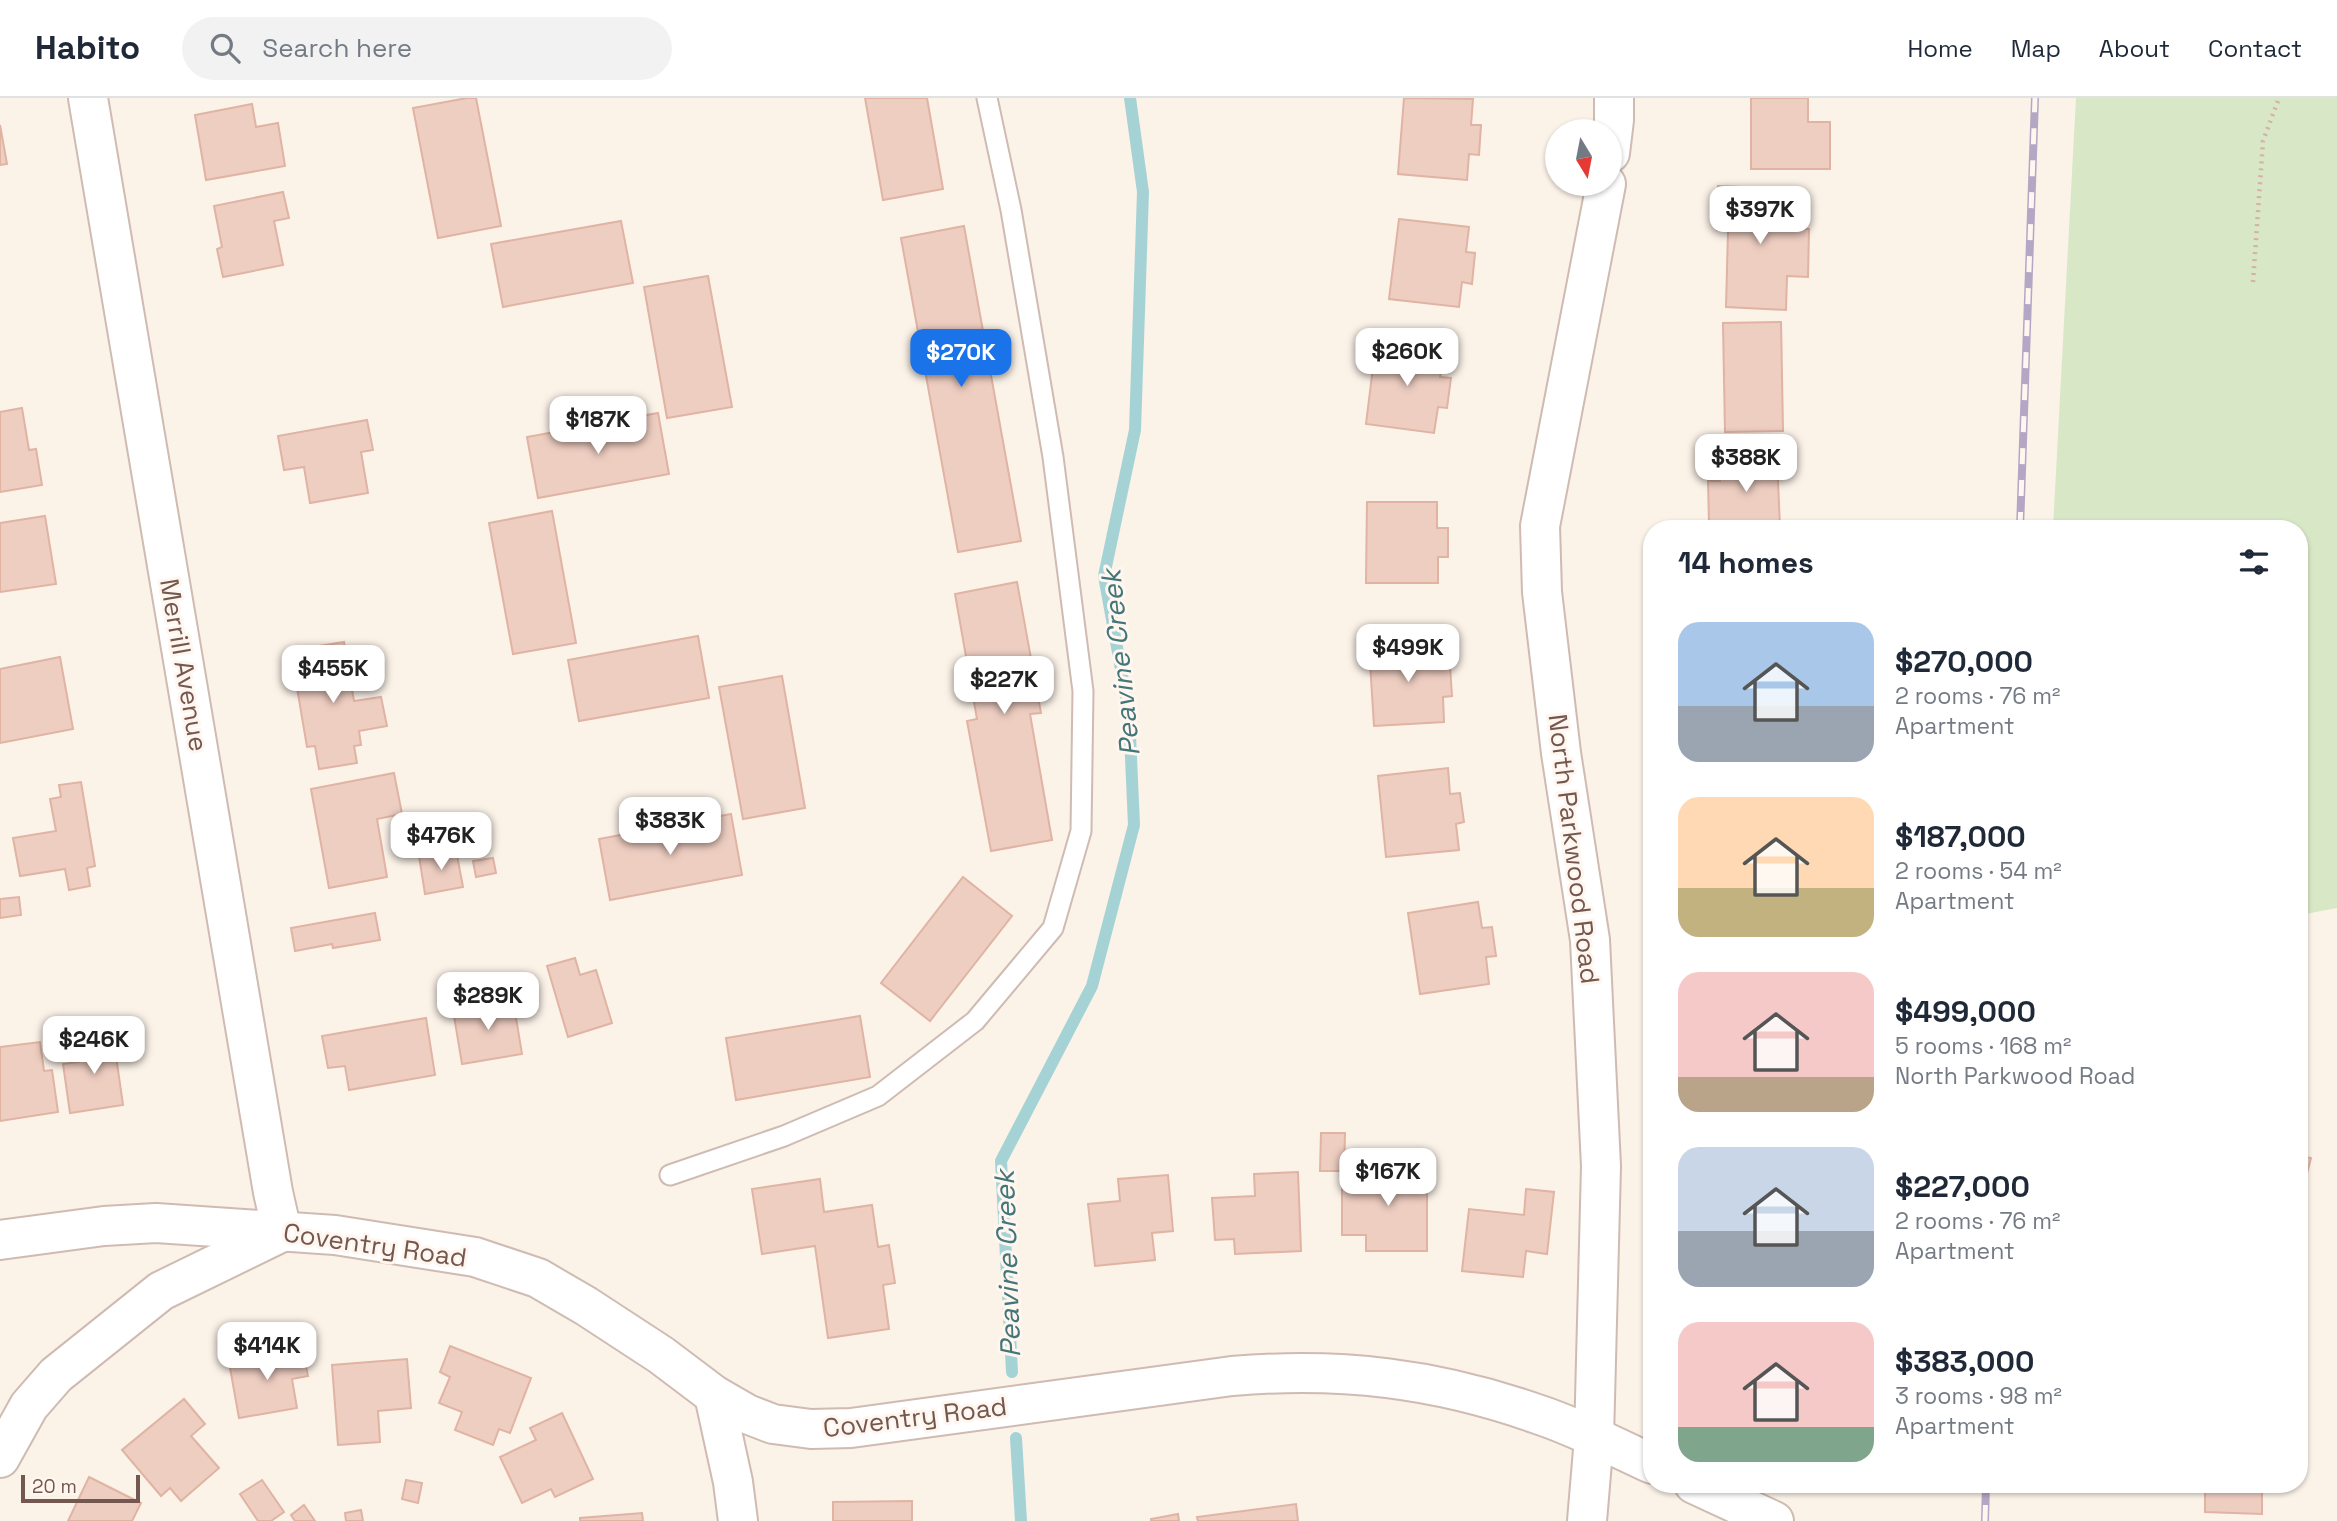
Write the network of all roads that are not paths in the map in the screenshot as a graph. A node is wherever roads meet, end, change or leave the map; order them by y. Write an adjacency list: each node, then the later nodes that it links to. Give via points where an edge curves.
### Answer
1 (88, 98): 7 (street, Merrill Avenue)
2 (988, 98): 6 (lane, via 1053,457 1083,691 1081,831 1053,928 975,1021 878,1096 784,1136)
3 (1614, 98): 4 (street)
4 (1614, 119)
5 (1604, 196): 10 (street, North Parkwood Road, via 1540,526 1542,592 1561,752 1590,940 1601,1166)
6 (670, 1175)
7 (282, 1232): 8 (street, Coventry Road, via 156,1223); 9 (street, Coventry Road, via 335,1235 475,1257 538,1278 661,1355); 11 (street, via 161,1291 56,1375 29,1406)
8 (0, 1240)
9 (714, 1395): 10 (street, Coventry Road, via 774,1424 851,1428 1232,1376 1326,1372 1432,1384 1542,1415); 14 (street)
10 (1594, 1438): 12 (street, Coventry Road); 15 (street, North Parkwood Road)
11 (0, 1458)
12 (1643, 1460)
13 (1713, 1493): 16 (street)
14 (738, 1521)
15 (1587, 1521)
16 (1774, 1521)

